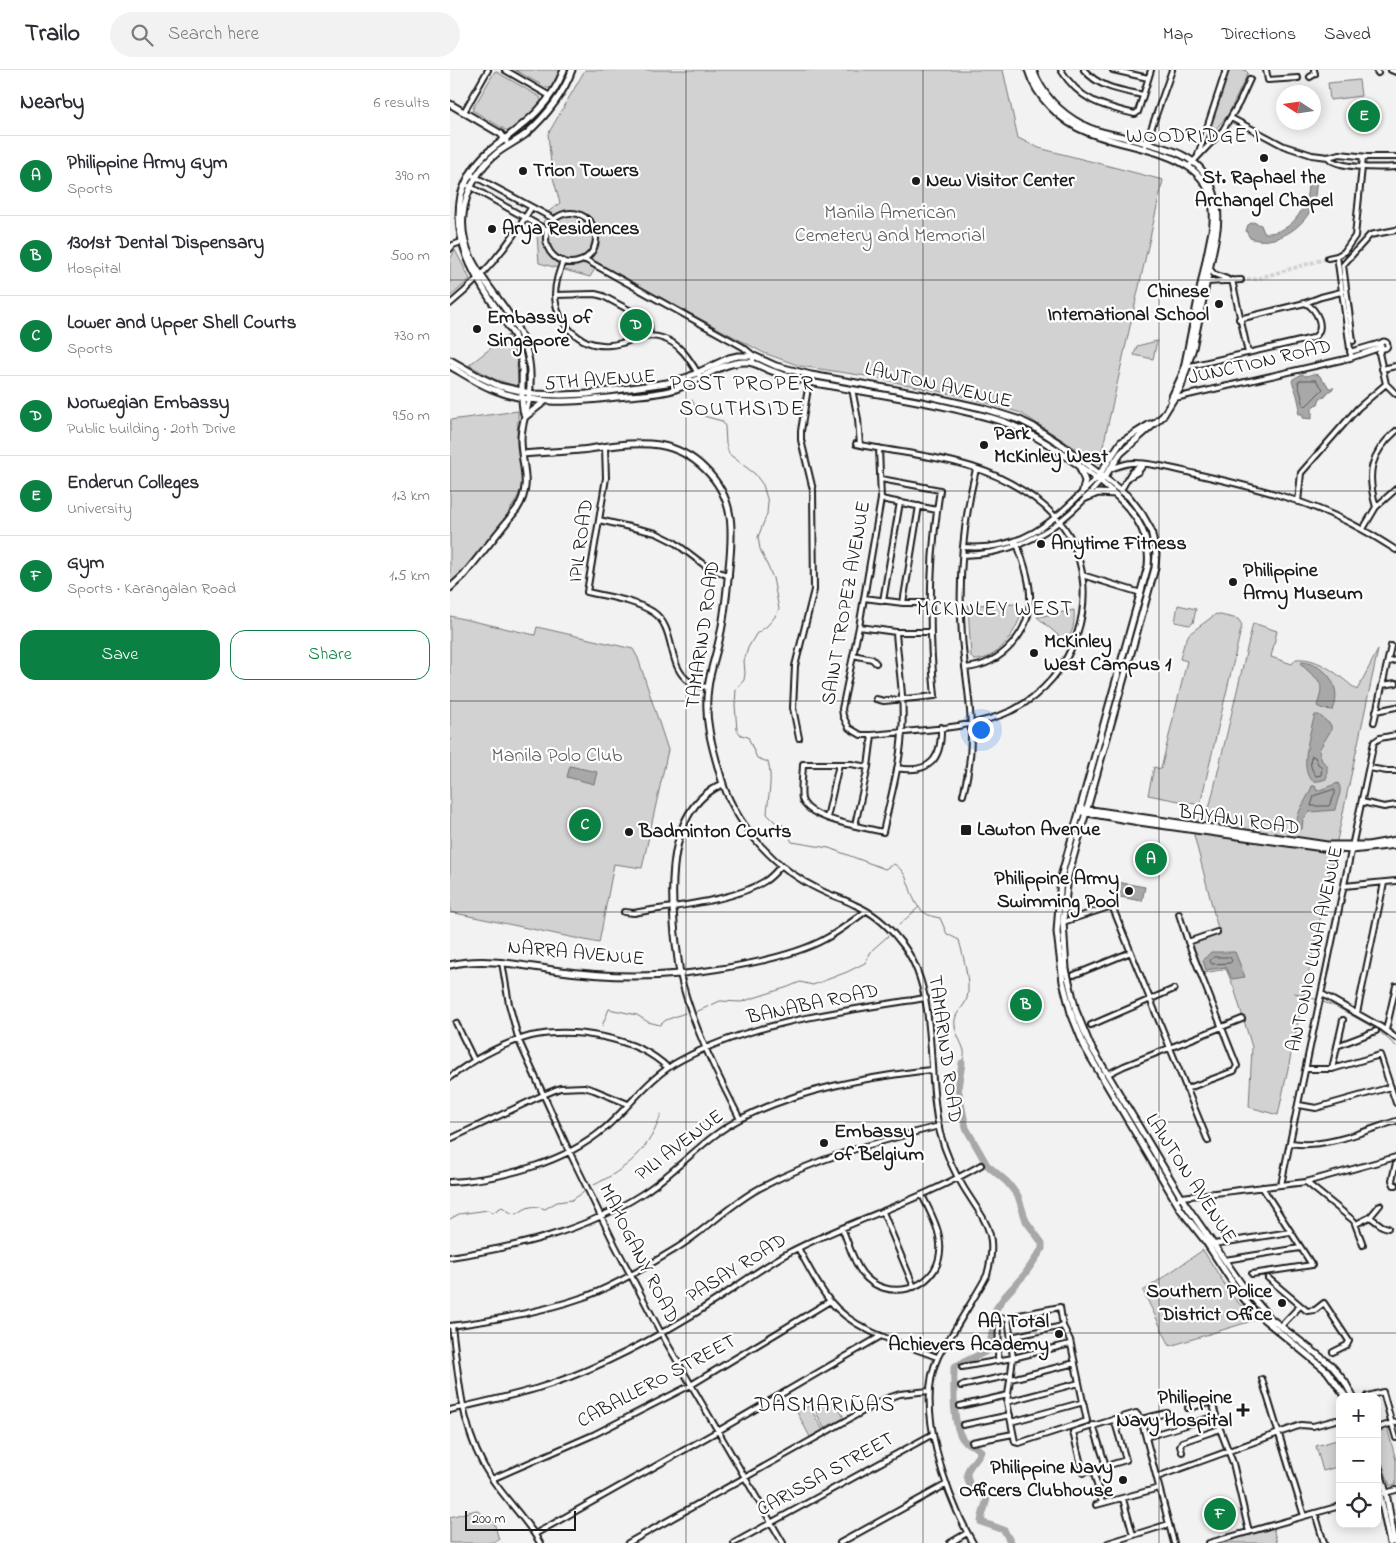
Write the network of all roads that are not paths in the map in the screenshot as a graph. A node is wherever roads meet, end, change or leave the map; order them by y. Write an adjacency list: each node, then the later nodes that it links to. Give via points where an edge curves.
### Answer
1 (488, 70): 24 (street)
2 (505, 70): 22 (street)
3 (564, 70): 22 (main road)
4 (572, 70): 27 (main road, via 548,111)
5 (1028, 70): 28 (main road, via 1046,101 1077,128 1100,137)
6 (1033, 70): 28 (main road, via 1050,99 1074,120 1091,129)
7 (1061, 70): 21 (street, via 1082,94 1102,106 1135,114)
8 (1084, 70): 21 (street, via 1106,87)
9 (1113, 70): 18 (street)
10 (1151, 70): 18 (street)
11 (1172, 70): 28 (street)
12 (1226, 70): 29 (street)
13 (1266, 70): 20 (street, via 1269,81)
14 (1314, 70): 17 (street, via 1315,74)
15 (1391, 70): 16 (street)
16 (1396, 72)
17 (1310, 77)
18 (1148, 78): 21 (street)
19 (1250, 78): 25 (street)
20 (1298, 78)
21 (1142, 95)
22 (550, 96): 26 (main road, via 528,122)
23 (450, 104): 24 (main road)
24 (464, 112): 26 (main road)
25 (1231, 118): 29 (street, via 1213,142); 30 (street, via 1288,148)
26 (505, 139): 27 (main road); 36 (main road, via 486,154)
27 (510, 145): 37 (main road, via 495,155)
28 (1145, 146): 33 (main road, via 1175,152)
29 (1198, 155): 33 (street)
30 (1328, 157): 31 (street, via 1340,154); 34 (street, via 1332,162)
31 (1363, 157): 32 (street); 34 (street)
32 (1396, 157)
33 (1191, 164): 54 (main road, via 1209,182 1218,208); 59 (main road, via 1206,185 1213,208)
34 (1362, 166): 35 (street); 50 (street, via 1355,236 1344,252)
35 (1396, 167)
36 (470, 174): 37 (street); 38 (main road)
37 (476, 178): 39 (main road); 40 (street)
38 (465, 184): 39 (street); 44 (main road, via 456,214)
39 (471, 187): 41 (street); 43 (main road, via 464,206)
40 (531, 208): 41 (street); 42 (street)
41 (526, 217): 45 (street); 55 (street)
42 (554, 220): 45 (street); 52 (street, via 572,213 590,222 595,243)
43 (462, 228): 44 (main road); 47 (main road)
44 (456, 229): 48 (main road)
45 (547, 230): 53 (street, via 548,249)
46 (1396, 230): 66 (street, via 1370,235 1343,265)
47 (464, 241): 48 (street); 55 (main road)
48 (458, 242): 49 (street); 56 (main road, via 463,258)
49 (450, 249)
50 (1337, 256): 51 (street); 60 (street)
51 (1328, 258)
52 (584, 259): 53 (street); 69 (street, via 740,345)
53 (563, 262): 61 (street)
54 (1209, 268): 57 (street, via 1214,274); 59 (main road)
55 (481, 276): 56 (street); 82 (main road, via 514,323 525,346 530,369)
56 (477, 280): 63 (street); 81 (main road, via 514,335 521,358)
57 (1232, 280): 58 (street); 59 (street); 64 (street)
58 (1241, 280)
59 (1203, 284): 74 (main road)
60 (1341, 292): 62 (street); 68 (street)
61 (555, 295): 65 (street, via 603,296 644,317 649,324); 65 (street, via 565,324 585,341 609,346)
62 (1305, 303): 64 (street); 67 (street, via 1316,312 1320,331 1316,337)
63 (450, 304)
64 (1239, 319): 67 (street)
65 (650, 336): 76 (street, via 678,346)
66 (1353, 341)
67 (1248, 353): 74 (street)
68 (1351, 354): 75 (street, JUNCTION ROAD, via 1382,346 1379,353); 83 (street, JUNCTION ROAD)
69 (754, 356): 71 (street); 76 (main road, 5TH AVENUE, via 722,361); 94 (main road, LAWTON AVENUE, via 789,370 952,400 1006,415 1047,435)
70 (450, 360): 81 (main road, 5TH AVENUE, via 493,384)
71 (752, 363): 76 (main road, 5TH AVENUE, via 730,364); 77 (main road, LAWTON AVENUE)
72 (450, 366): 81 (main road, 5TH AVENUE, via 490,388)
73 (1396, 366): 75 (street)
74 (1186, 368): 83 (main road); 94 (main road, via 1165,408 1147,427 1121,442)
75 (1382, 369): 78 (street)
76 (699, 375): 82 (main road, 5TH AVENUE, via 648,386 575,395); 84 (main road, 5TH AVENUE, via 678,388 657,393 576,402)
77 (809, 382): 79 (main road, LAWTON AVENUE); 145 (street, via 801,431 812,490 814,590 795,666 793,708)
78 (1386, 384): 80 (street); 103 (street, via 1358,408 1301,473)
79 (852, 389): 88 (street, SAINT TROPEZ AVENUE, via 858,419 858,445); 90 (main road, LAWTON AVENUE, via 947,407 1004,422 1045,441)
80 (1396, 394)
81 (522, 395): 82 (main road, 5TH AVENUE); 85 (main road)
82 (529, 396): 84 (main road, 5TH AVENUE); 85 (main road)
83 (1175, 398): 93 (main road, via 1159,420 1121,453)
84 (544, 402): 85 (main road)
85 (524, 416): 89 (main road)
86 (1396, 431): 105 (street, via 1374,457 1372,486)
87 (605, 447): 89 (main road, TAMARIND ROAD); 108 (street, IPIL ROAD, via 606,478); 116 (main road, TAMARIND ROAD, via 647,444 669,448 686,454 707,471 717,483 730,513)
88 (879, 448): 92 (street, SAINT TROPEZ AVENUE); 95 (street, SAINT TROPEZ AVENUE)
89 (523, 456): 117 (main road, via 526,481 522,501)
90 (1075, 462): 96 (main road, LAWTON AVENUE); 100 (main road, via 1084,478)
91 (1143, 464): 93 (street, via 1131,463); 98 (street, via 1128,477); 103 (street, via 1236,483)
92 (976, 469): 107 (street, SAINT TROPEZ AVENUE, via 1021,490 1042,504); 112 (street)
93 (1110, 469): 94 (main road)
94 (1102, 475): 96 (main road); 98 (main road, LAWTON AVENUE)
95 (881, 479): 101 (street, SAINT TROPEZ AVENUE); 106 (street, via 940,490)
96 (1098, 480): 99 (main road, LAWTON AVENUE); 100 (street)
97 (1396, 489): 105 (street)
98 (1120, 490): 153 (main road, LAWTON AVENUE, via 1136,506 1151,530 1156,563)
99 (1115, 494): 100 (main road); 118 (main road, LAWTON AVENUE, via 1134,513 1146,540 1149,560)
100 (1084, 496): 107 (street); 109 (street)
101 (881, 499): 102 (street); 119 (street, SAINT TROPEZ AVENUE)
102 (900, 502): 104 (street); 120 (street)
103 (1298, 502): 110 (street)
104 (919, 506): 106 (street); 121 (street)
105 (1376, 507): 110 (street)
106 (937, 510): 122 (street)
107 (1055, 518): 109 (street, SAINT TROPEZ AVENUE); 111 (street)
108 (599, 520): 116 (street, via 656,533 707,567); 134 (street, IPIL ROAD, via 587,592 634,603 654,612 666,628 684,678 695,685)
109 (1059, 523): 111 (street, via 1036,537); 115 (street, SAINT TROPEZ AVENUE, via 1075,549)
110 (1363, 530): 113 (street)
111 (1017, 543): 112 (street); 114 (street, via 987,554); 131 (street, via 1030,587 1026,622 1016,641 1004,652 981,666)
112 (963, 547): 114 (street)
113 (1396, 550)
114 (962, 555): 131 (street)
115 (1082, 575): 118 (street); 139 (street, SAINT TROPEZ AVENUE, via 1084,604 1078,633 1056,675 1033,697 1013,710)
116 (729, 576): 134 (main road, TAMARIND ROAD)
117 (450, 588)
118 (1141, 593): 156 (main road, LAWTON AVENUE)
119 (864, 598): 120 (street); 123 (street, SAINT TROPEZ AVENUE)
120 (883, 601): 121 (street)
121 (903, 603): 122 (street)
122 (930, 603): 125 (street)
123 (859, 627): 124 (street); 127 (street, SAINT TROPEZ AVENUE)
124 (896, 632): 125 (street); 136 (street)
125 (930, 632): 136 (street, via 935,696)
126 (1391, 646): 129 (street)
127 (853, 655): 130 (street); 143 (street, SAINT TROPEZ AVENUE, via 843,716 854,732)
128 (1396, 660): 129 (street)
129 (1388, 662): 133 (street)
130 (876, 663)
131 (964, 668): 139 (street)
132 (1396, 683): 133 (street)
133 (1382, 685): 138 (street)
134 (708, 687): 151 (main road, TAMARIND ROAD, via 709,732)
135 (876, 699): 136 (street)
136 (902, 700): 142 (street)
137 (1396, 708): 138 (street)
138 (1376, 711): 140 (street)
139 (971, 722): 141 (street, SAINT TROPEZ AVENUE); 152 (street, via 971,751)
140 (1374, 722)
141 (941, 727): 142 (street, SAINT TROPEZ AVENUE); 148 (street, via 940,750 932,762 919,769)
142 (902, 732): 143 (street, SAINT TROPEZ AVENUE); 148 (street)
143 (872, 734): 147 (street)
144 (1396, 735): 149 (street, ANTONIO LUNA AVENUE, via 1374,742)
145 (799, 738)
146 (839, 764): 147 (street); 159 (street); 159 (street, via 803,764 804,803 817,815)
147 (868, 767): 161 (street)
148 (897, 768): 161 (street, via 883,832)
149 (1369, 768): 150 (street); 154 (street, ANTONIO LUNA AVENUE)
150 (1396, 771)
151 (723, 784): 165 (street, TAMARIND ROAD, via 741,821 759,844); 169 (main road, via 699,800 685,824 676,851)
152 (963, 795)
153 (1090, 797): 157 (main road, LAWTON AVENUE); 158 (main road)
154 (1362, 802): 155 (street, via 1384,807); 164 (street, ANTONIO LUNA AVENUE)
155 (1396, 805)
156 (1079, 810): 157 (main road, BAYANI ROAD); 230 (main road, LAWTON AVENUE, via 1062,877 1057,921 1066,998 1085,1048)
157 (1086, 811): 158 (main road, BAYANI ROAD); 160 (main road, LAWTON AVENUE)
158 (1099, 814): 160 (main road); 164 (main road, BAYANI ROAD, via 1323,848)
159 (827, 818): 161 (street)
160 (1082, 823): 173 (main road, LAWTON AVENUE, via 1068,876)
161 (855, 825)
162 (1396, 840): 164 (main road, BAYANI ROAD)
163 (1396, 845): 164 (main road, BAYANI ROAD)
164 (1352, 848): 168 (street, ANTONIO LUNA AVENUE)
165 (782, 865): 169 (street, via 767,880 749,889); 170 (street, TAMARIND ROAD, via 815,888)
166 (1396, 881): 167 (street)
167 (1384, 883): 168 (street); 186 (street)
168 (1344, 886): 183 (street, ANTONIO LUNA AVENUE)
169 (672, 906): 171 (street); 179 (main road)
170 (866, 911): 179 (street, NARRA AVENUE, via 838,932 803,948 735,966); 184 (street, TAMARIND ROAD, via 893,933 908,951)
171 (624, 912)
172 (1179, 914): 175 (street)
173 (1063, 922): 176 (street, via 1112,906); 204 (main road, LAWTON AVENUE, via 1066,969 1072,998 1090,1045)
174 (1217, 932): 175 (street)
175 (1188, 942): 191 (street)
176 (1131, 952): 180 (street); 185 (street)
177 (502, 962): 178 (main road, NARRA AVENUE, via 472,961); 179 (main road, NARRA AVENUE, via 597,975); 195 (street, MAHOGANY ROAD)
178 (450, 965)
179 (680, 974): 197 (street)
180 (1074, 975)
181 (1396, 986): 192 (street)
182 (1174, 989): 185 (street)
183 (1322, 994): 186 (street); 201 (street, ANTONIO LUNA AVENUE)
184 (926, 998): 197 (street, BANABA ROAD, via 784,1023); 203 (street, TAMARIND ROAD)
185 (1150, 999): 190 (street); 198 (street)
186 (1357, 1013): 192 (street)
187 (1242, 1019): 191 (street)
188 (1342, 1020): 196 (street)
189 (456, 1023): 199 (street)
190 (1091, 1025)
191 (1222, 1027): 198 (street); 207 (street, via 1237,1068)
192 (1386, 1030): 194 (street)
193 (1376, 1031): 196 (street)
194 (1396, 1038)
195 (519, 1040): 199 (street); 200 (street, via 545,1034 582,1033 624,1043 649,1054); 208 (street, MAHOGANY ROAD)
196 (1337, 1046): 202 (street)
197 (705, 1048): 200 (street, BANABA ROAD); 212 (street)
198 (1170, 1048): 204 (street); 207 (street)
199 (474, 1060): 205 (street)
200 (668, 1068): 210 (street, BANABA ROAD)
201 (1306, 1068): 202 (street); 211 (street, ANTONIO LUNA AVENUE)
202 (1332, 1069): 206 (street, via 1380,1055)
203 (931, 1070): 212 (street, PILI AVENUE, via 821,1089); 214 (street, TAMARIND ROAD)
204 (1108, 1074): 229 (main road, LAWTON AVENUE)
205 (450, 1077)
206 (1391, 1087): 209 (street); 211 (street, via 1316,1108)
207 (1186, 1089): 216 (street)
208 (544, 1094): 210 (street, via 560,1088 584,1088); 215 (street); 218 (street, MAHOGANY ROAD)
209 (1396, 1103)
210 (628, 1104): 218 (street, BANABA ROAD, via 603,1130)
211 (1299, 1105): 217 (street, ANTONIO LUNA AVENUE)
212 (740, 1119): 233 (street, PILI AVENUE, via 643,1194)
213 (1396, 1121): 217 (street, via 1323,1143)
214 (939, 1126): 222 (street, TAMARIND ROAD); 245 (street, via 853,1149 775,1180 745,1196 678,1247)
215 (450, 1139)
216 (1208, 1141)
217 (1291, 1143): 225 (street, ANTONIO LUNA AVENUE)
218 (569, 1151): 223 (street, BANABA ROAD, via 514,1172); 233 (street, MAHOGANY ROAD)
219 (1396, 1157): 224 (street)
220 (1396, 1163): 226 (street, via 1392,1180)
221 (981, 1165): 222 (street, PASAY ROAD)
222 (958, 1178): 228 (street, PASAY ROAD); 260 (street, TAMARIND ROAD, via 988,1226 992,1256 987,1275)
223 (450, 1182)
224 (1306, 1182): 225 (street); 235 (street)
225 (1282, 1185): 227 (street)
226 (1396, 1185)
227 (1262, 1187): 229 (street); 238 (street)
228 (922, 1195): 232 (street, PASAY ROAD); 248 (street, via 941,1244 934,1270)
229 (1182, 1197): 230 (street); 239 (main road, LAWTON AVENUE)
230 (1176, 1201): 271 (main road, LAWTON AVENUE, via 1246,1302 1264,1321 1327,1371)
231 (1380, 1205): 234 (street)
232 (883, 1212): 236 (street, PASAY ROAD); 248 (street)
233 (602, 1217): 243 (street, PILI AVENUE, via 544,1239); 245 (street, MAHOGANY ROAD)
234 (1370, 1217): 235 (street); 237 (street)
235 (1356, 1224): 240 (street)
236 (842, 1228): 241 (street, PASAY ROAD); 248 (street, via 858,1267 868,1280 889,1290)
237 (1388, 1228)
238 (1290, 1232): 239 (street); 242 (street)
239 (1214, 1244): 244 (main road, LAWTON AVENUE)
240 (1363, 1245)
241 (798, 1248): 249 (street); 255 (street, PASAY ROAD)
242 (1300, 1248): 244 (street); 246 (street, via 1312,1265)
243 (450, 1258)
244 (1225, 1260): 254 (main road, LAWTON AVENUE, via 1254,1300)
245 (631, 1274): 252 (street, via 589,1295 562,1304 502,1319); 255 (street, MAHOGANY ROAD)
246 (1252, 1274)
247 (1268, 1278): 250 (street)
248 (914, 1287)
249 (830, 1301): 256 (street); 268 (street, CABALLERO STREET)
250 (1300, 1306): 254 (street); 259 (street, via 1310,1311 1324,1303 1344,1331 1350,1342)
251 (1008, 1317): 253 (street, via 1060,1307); 257 (street); 262 (street, via 998,1321)
252 (451, 1326): 278 (street)
253 (1063, 1326): 257 (street); 258 (street)
254 (1281, 1326): 272 (main road, LAWTON AVENUE, via 1331,1364)
255 (661, 1333): 268 (street, MAHOGANY ROAD); 278 (street, PASAY ROAD, via 613,1358 536,1389)
256 (881, 1336): 260 (street); 293 (street)
257 (1011, 1337): 261 (street)
258 (1070, 1344): 261 (street); 263 (street)
259 (1332, 1352)
260 (937, 1357): 270 (street, TAMARIND ROAD)
261 (1013, 1358): 262 (street); 265 (street)
262 (998, 1360): 264 (street)
263 (1075, 1363): 265 (street); 267 (street)
264 (962, 1367)
265 (1011, 1377): 269 (street); 274 (street)
266 (1262, 1379): 294 (street)
267 (1079, 1383): 275 (street); 276 (street)
268 (691, 1385): 293 (street, MAHOGANY ROAD); 306 (street, CABALLERO STREET, via 593,1435)
269 (961, 1386)
270 (929, 1392): 295 (street, TAMARIND ROAD); 304 (street, via 900,1394 885,1399)
271 (1343, 1393)
272 (1350, 1393)
273 (1379, 1393): 288 (street, via 1383,1392)
274 (1008, 1395): 275 (street); 277 (street)
275 (1008, 1402): 282 (street)
276 (1084, 1402): 287 (street); 296 (street, via 1086,1422 1019,1443)
277 (960, 1406)
278 (462, 1407): 280 (street, PASAY ROAD); 306 (street, via 473,1445)
279 (1188, 1408): 283 (street, via 1212,1402)
280 (450, 1410)
281 (1167, 1413): 285 (street)
282 (1010, 1415): 287 (street); 289 (street)
283 (1216, 1416): 292 (street); 297 (street)
284 (1114, 1418): 285 (street, via 1136,1413); 290 (street); 302 (street, via 1126,1460)
285 (1141, 1418): 297 (street)
286 (1336, 1420): 294 (street, via 1313,1426 1301,1425)
287 (1011, 1422): 296 (street)
288 (1394, 1423): 291 (street); 298 (street)
289 (963, 1425)
290 (1093, 1425): 302 (street); 303 (street, via 1073,1432 1084,1473)
291 (1381, 1427)
292 (1220, 1429): 300 (street); 301 (street, via 1182,1442)
293 (718, 1431): 304 (street, MAHOGANY ROAD); 321 (street)
294 (1279, 1433): 300 (street); 316 (street)
295 (933, 1434): 307 (street, TAMARIND ROAD); 317 (street, CARISSA STREET)
296 (1013, 1434): 299 (street)
297 (1146, 1437): 305 (street)
298 (1396, 1438)
299 (972, 1442)
300 (1228, 1451): 305 (street); 319 (street)
301 (1182, 1452)
302 (1106, 1466): 303 (street)
303 (1093, 1470): 312 (street)
304 (745, 1477): 317 (street, MAHOGANY ROAD); 324 (street)
305 (1157, 1477): 308 (street)
306 (492, 1479): 321 (street)
307 (947, 1484): 320 (street, TAMARIND ROAD); 327 (street)
308 (1159, 1488): 311 (street); 318 (street)
309 (1396, 1490): 310 (street)
310 (1381, 1494): 334 (main road); 335 (main road)
311 (1123, 1499): 312 (street); 322 (street)
312 (1102, 1503): 313 (street)
313 (1096, 1505)
314 (1336, 1507): 315 (street)
315 (1315, 1513): 316 (street); 333 (street)
316 (1304, 1516): 319 (street)
317 (771, 1522): 325 (street, CARISSA STREET); 326 (street, MAHOGANY ROAD)
318 (1169, 1524): 322 (street); 331 (street)
319 (1249, 1532): 332 (street)
320 (967, 1533): 328 (street); 329 (street, TAMARIND ROAD)
321 (535, 1534): 323 (street)
322 (1133, 1535): 330 (street)
323 (540, 1543)
324 (628, 1543)
325 (734, 1543)
326 (783, 1543)
327 (840, 1543)
328 (950, 1543)
329 (973, 1543)
330 (1108, 1543)
331 (1174, 1543)
332 (1209, 1543)
333 (1324, 1543)
334 (1390, 1543)
335 (1396, 1543)

